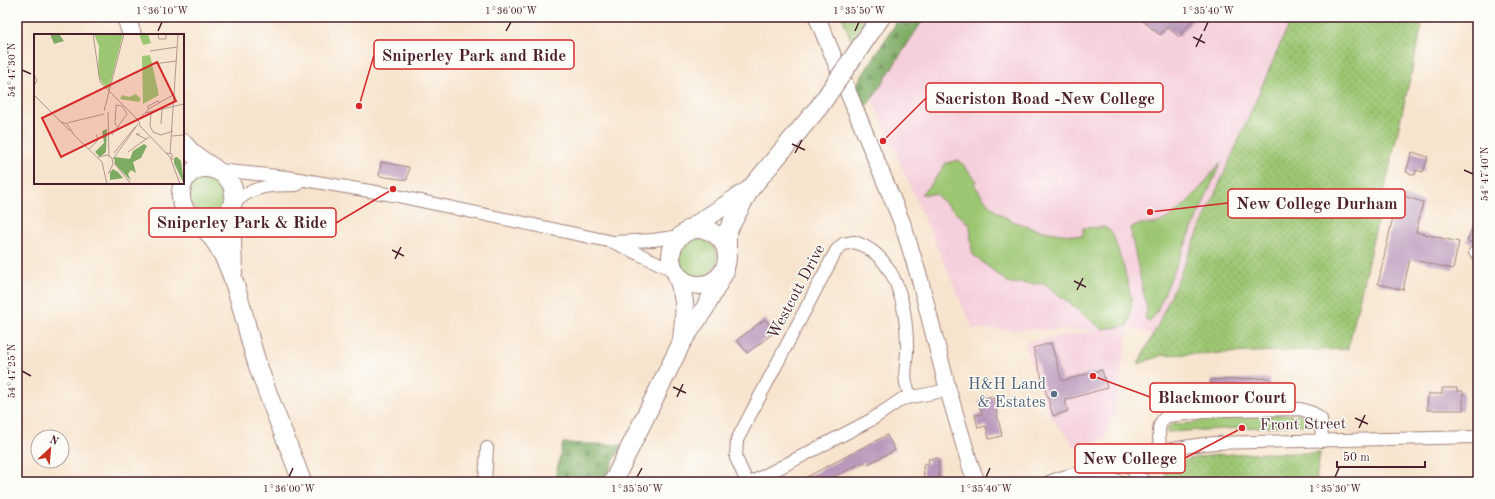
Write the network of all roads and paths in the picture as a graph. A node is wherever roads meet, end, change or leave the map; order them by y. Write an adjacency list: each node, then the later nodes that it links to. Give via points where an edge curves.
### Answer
1 (126, 17): 4 (highway)
2 (817, 17): 20 (main road, via 903,225)
3 (881, 17): 10 (highway, bridge, via 819,107)
4 (132, 34)
5 (184, 144): 6 (highway, via 193,154)
6 (216, 169): 7 (highway, via 195,170); 9 (street, via 287,177); 11 (highway, via 228,178 233,187)
7 (184, 180)
8 (181, 185): 12 (highway, via 184,210)
9 (333, 186): 11 (street, via 266,186 244,194); 14 (street, via 393,195)
10 (750, 189): 13 (highway); 15 (highway, via 727,232)
11 (232, 206): 12 (highway, via 222,217 214,221); 18 (highway)
12 (196, 220): 18 (highway, via 215,240)
13 (682, 235): 14 (street, via 653,240); 15 (highway, via 696,229 706,230 719,237); 17 (highway, via 675,242 671,252 671,261)
14 (613, 242): 17 (street)
15 (727, 251): 16 (highway)
16 (725, 271): 17 (highway, via 718,280 696,285 687,283); 19 (highway, via 705,308)
17 (676, 273): 19 (highway, via 686,307)
18 (233, 278): 29 (highway, via 258,366)
19 (682, 342): 31 (highway)
20 (948, 390): 21 (street); 28 (main road)
21 (912, 396): 32 (street, Westcott Drive, via 905,384 906,328 895,282 876,254 854,242 843,244 836,251 737,440 736,458); 33 (street, via 902,399 871,420)
22 (1478, 437): 23 (street, Front Street)
23 (1322, 441): 25 (street, Front Street, via 1214,443); 25 (street, via 1321,420 1307,410 1224,410 1167,416 1159,425)
24 (487, 448): 30 (street)
25 (1160, 450): 26 (street, Front Street)
26 (1125, 459): 27 (street, Front Street); 37 (street, via 1137,476)
27 (1087, 470): 34 (street, Front Street); 35 (street, Front Street); 36 (street)
28 (973, 477)
29 (302, 482)
30 (485, 482)
31 (613, 482)
32 (747, 482)
33 (752, 482)
34 (1049, 482)
35 (1071, 482)
36 (1121, 482)
37 (1146, 482)

